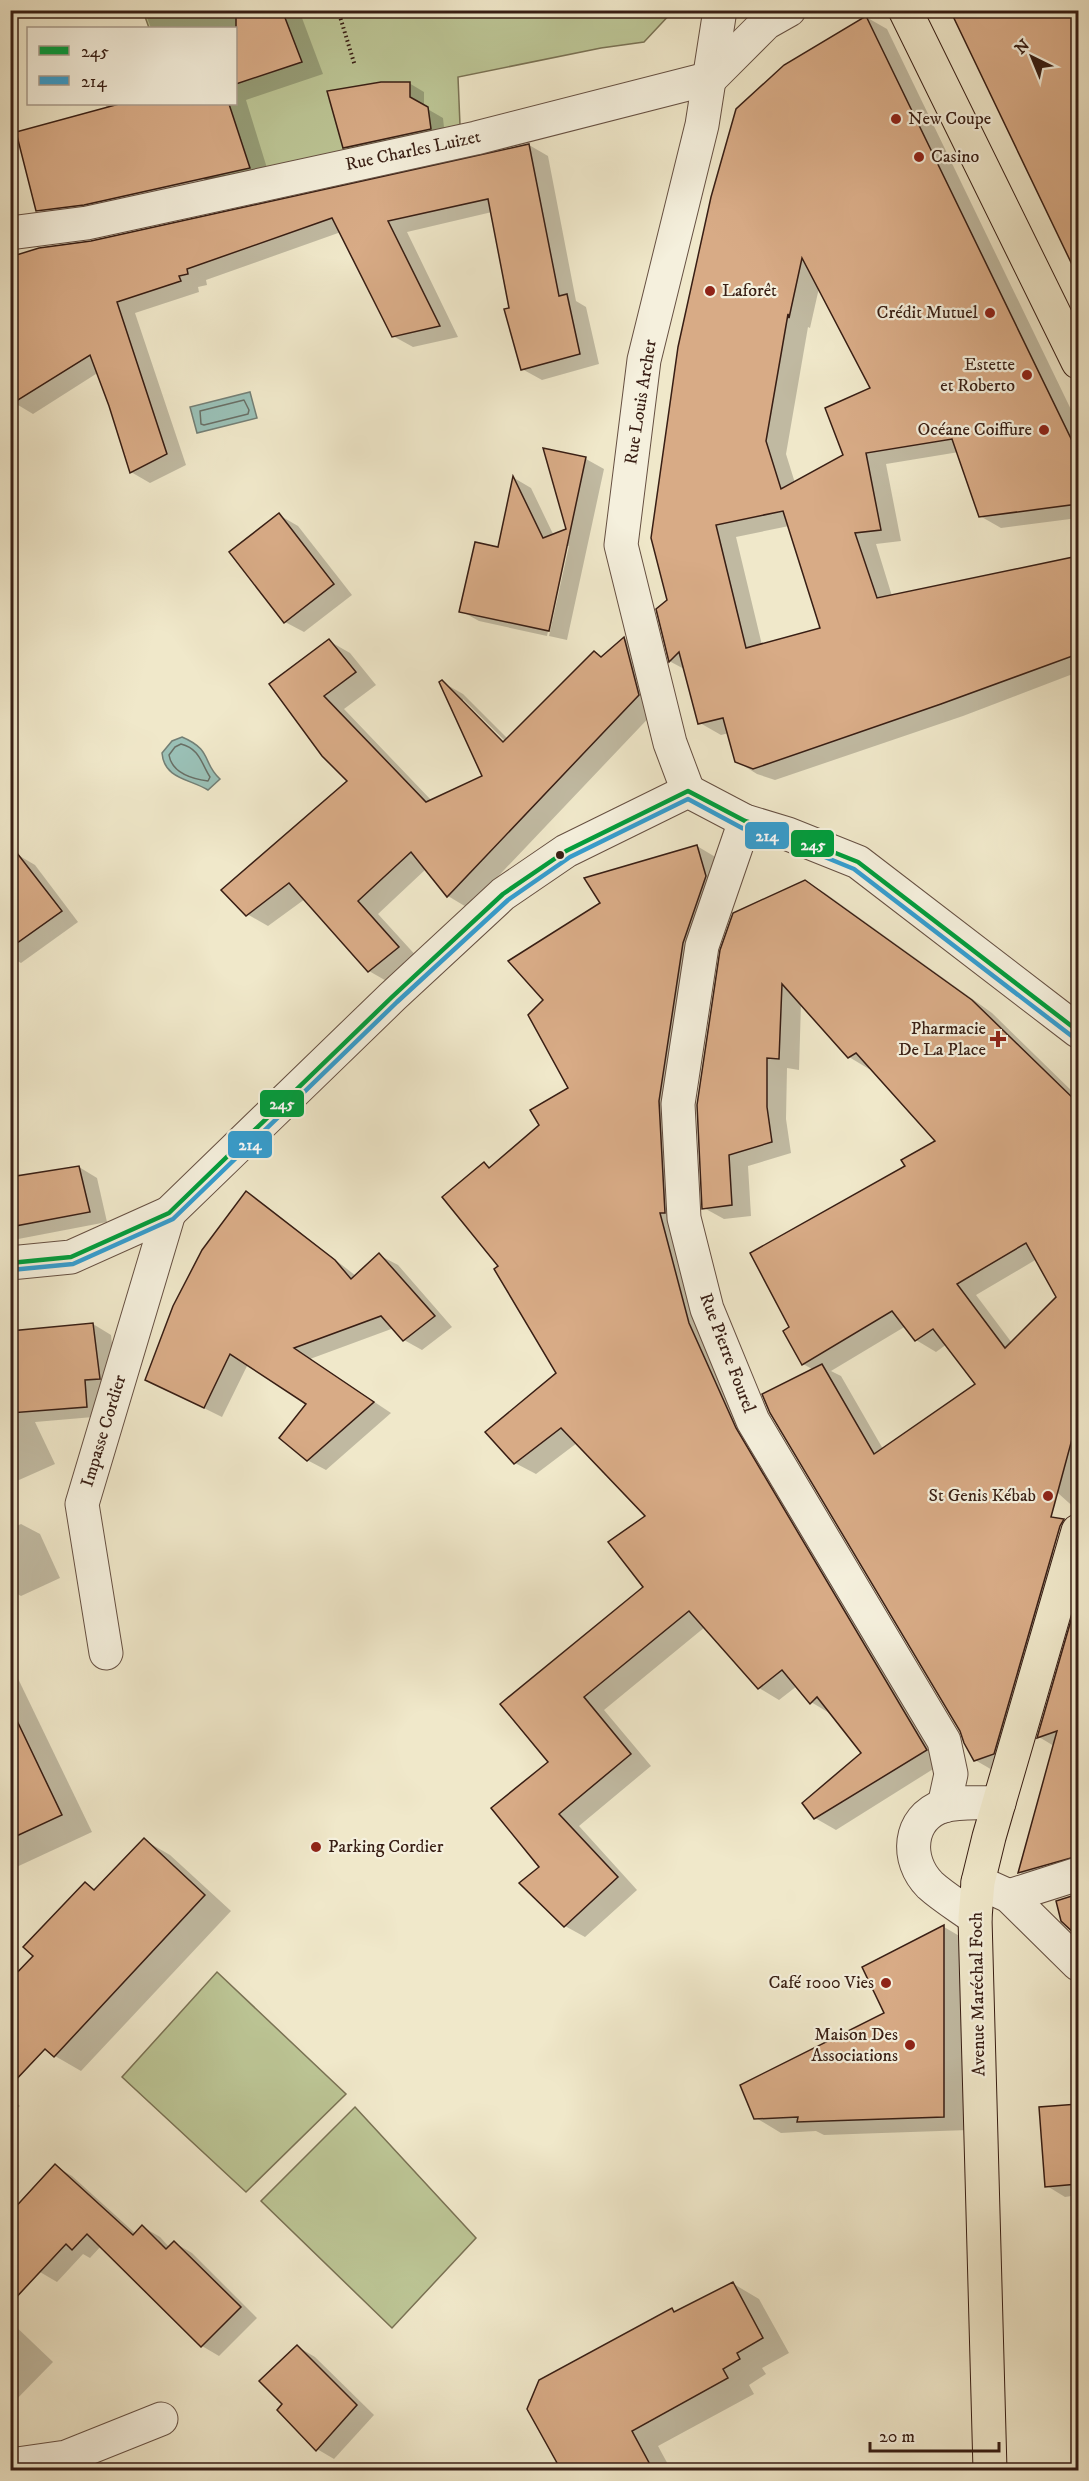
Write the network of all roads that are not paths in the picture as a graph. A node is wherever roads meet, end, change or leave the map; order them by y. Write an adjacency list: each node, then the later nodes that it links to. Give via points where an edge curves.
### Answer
1 (720, 10): 4 (street, Rue Louis Archer)
2 (789, 10): 4 (street, via 766,23)
3 (905, 10): 6 (main road)
4 (711, 78): 5 (street, Rue Charles Luizet, via 465,140 87,223); 7 (street, Rue Louis Archer, via 644,360 621,545 670,743)
5 (10, 233)
6 (1078, 362)
7 (688, 791): 8 (street); 10 (street, via 566,851 503,894)
8 (745, 821): 9 (street, via 858,862); 15 (street, Rue Pierre Fourel, via 702,946 678,1104 684,1218 707,1309 753,1421 944,1741 951,1774)
9 (1078, 1031)
10 (169, 1213): 11 (street, via 71,1257); 13 (street, Impasse Cordier, via 82,1504)
11 (10, 1263)
12 (1078, 1531): 14 (main road, Avenue Maréchal Foch)
13 (106, 1653)
14 (999, 1803): 15 (street); 17 (main road, Avenue Maréchal Foch)
15 (944, 1806): 19 (street, via 925,1815 913,1837 912,1855 928,1883)
16 (1078, 1874): 18 (street)
17 (978, 1882): 18 (street); 19 (main road, Avenue Maréchal Foch)
18 (1010, 1896): 20 (street)
19 (975, 1918): 23 (main road, Avenue Maréchal Foch)
20 (1078, 1964)
21 (161, 2420): 22 (street, via 66,2457)
22 (10, 2465)
23 (990, 2470)

